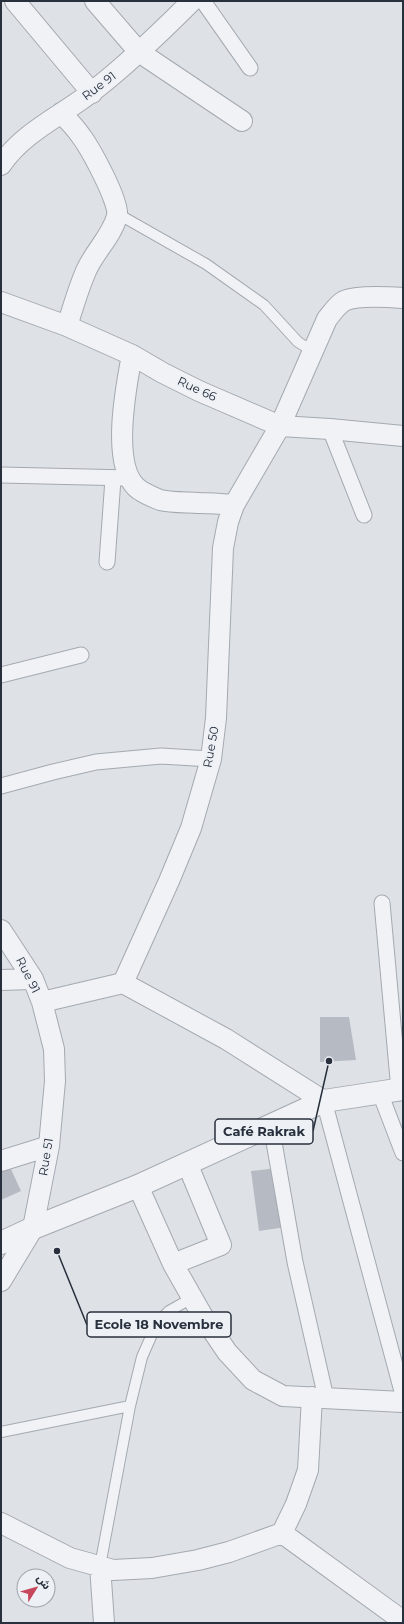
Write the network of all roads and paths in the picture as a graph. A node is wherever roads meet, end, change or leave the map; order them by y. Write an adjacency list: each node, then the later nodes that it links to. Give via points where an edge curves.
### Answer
1 (15, 1): 7 (street)
2 (95, 1): 5 (street)
3 (192, 1): 5 (street, Rue 91)
4 (203, 1): 6 (street)
5 (139, 52): 7 (street, Rue 91); 9 (street)
6 (250, 68)
7 (92, 93): 8 (street, Rue 91)
8 (61, 113): 10 (street, Rue 91); 11 (street, via 72,123 95,159)
9 (242, 121)
10 (3, 158)
11 (118, 214): 14 (street, via 86,271); 15 (lane, via 206,264 264,305 298,342)
12 (403, 298): 15 (street, Rue 50, via 357,298 344,302 327,319)
13 (1, 302): 14 (street, Rue 66)
14 (67, 326): 16 (street, Rue 66)
15 (314, 352): 17 (street, Rue 50)
16 (132, 356): 17 (street, Rue 66, via 163,373); 21 (street, via 122,436 126,467)
17 (280, 426): 18 (street, Rue 66); 22 (street, Rue 50)
18 (330, 429): 19 (street, Rue 66); 23 (street)
19 (403, 436)
20 (1, 475): 21 (street)
21 (122, 479): 22 (street, via 161,500); 24 (street)
22 (234, 505): 27 (street, Rue 50, via 223,548 216,718)
23 (364, 515)
24 (107, 562)
25 (81, 655): 26 (street)
26 (1, 675)
27 (210, 759): 28 (street, via 161,756 96,762); 33 (street, Rue 50, via 191,828)
28 (1, 786)
29 (382, 903): 36 (street)
30 (2, 932): 31 (street, Rue 91)
31 (33, 979): 32 (street); 34 (street, Rue 91)
32 (1, 980)
33 (123, 983): 34 (street); 37 (street, via 226,1039)
34 (42, 1002): 35 (street, Rue 91)
35 (49, 1024): 39 (street, Rue 51, via 54,1049 55,1081)
36 (394, 1091): 37 (street); 40 (street)
37 (324, 1101): 38 (street); 49 (street)
38 (271, 1126): 42 (street); 50 (street)
39 (49, 1146): 41 (street); 44 (street, Rue 51)
40 (403, 1153)
41 (1, 1161)
42 (187, 1163): 43 (street); 46 (street, via 221,1245)
43 (138, 1186): 44 (street); 46 (street)
44 (33, 1228): 45 (street); 47 (street, Rue 51)
45 (1, 1243)
46 (173, 1264): 48 (street)
47 (1, 1281)
48 (192, 1298): 50 (street, via 227,1352 253,1380 283,1396); 52 (lane, via 169,1311 157,1323 142,1357)
49 (403, 1395)
50 (319, 1398): 51 (street); 55 (street, via 308,1470)
51 (403, 1402)
52 (130, 1406): 53 (lane); 56 (lane)
53 (1, 1432)
54 (1, 1523): 56 (street, via 70,1558)
55 (282, 1533): 56 (street, via 228,1552 175,1564 113,1570); 57 (street)
56 (100, 1566): 58 (street)
57 (398, 1621)
58 (104, 1623)

